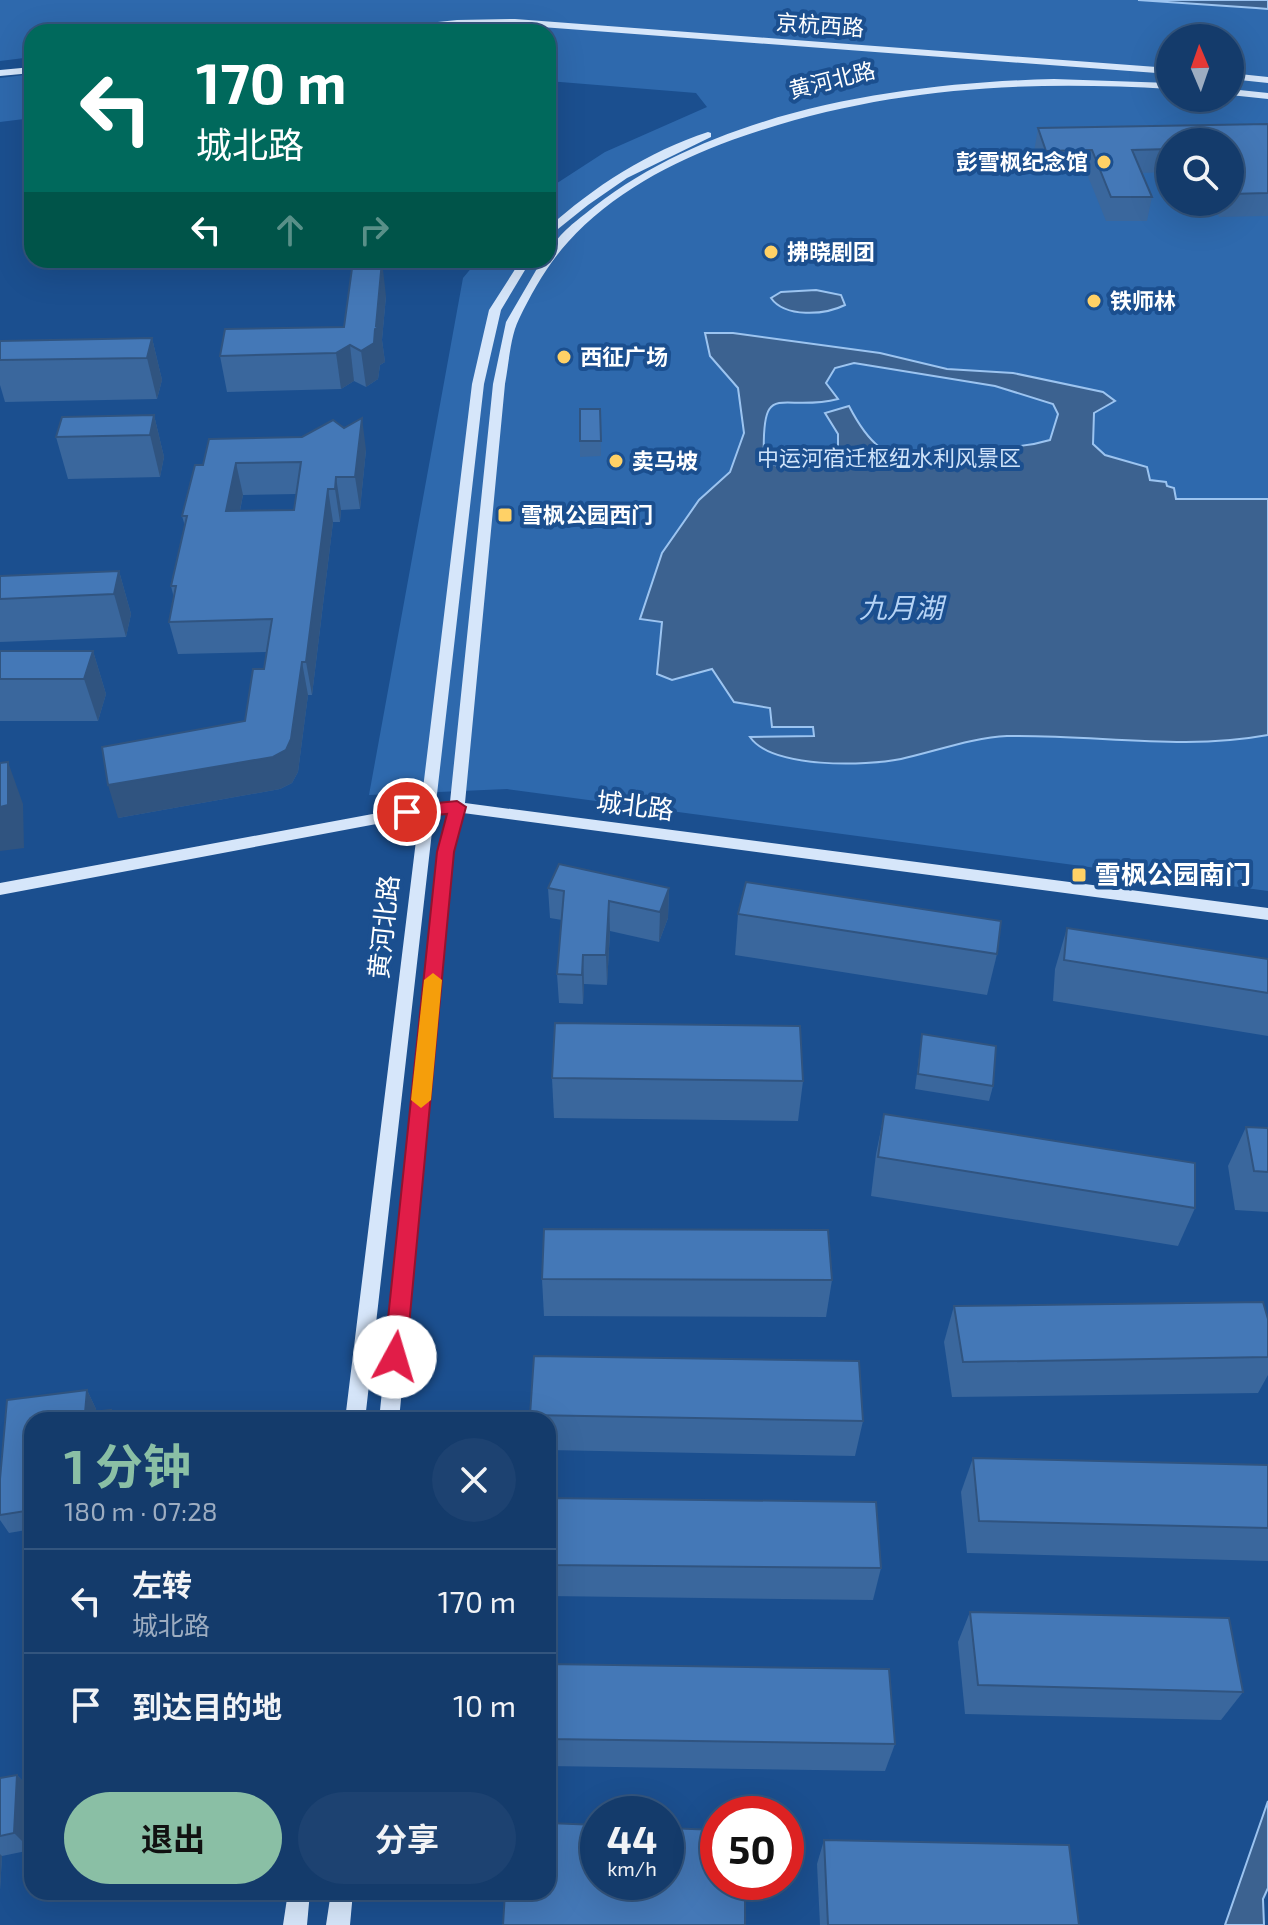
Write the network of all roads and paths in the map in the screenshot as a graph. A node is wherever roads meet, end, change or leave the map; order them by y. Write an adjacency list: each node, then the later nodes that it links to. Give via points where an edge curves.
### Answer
1 (447, 24): 2 (main road, 京杭西路)
2 (542, 24)
3 (556, 25): 4 (main road, 京杭西路)
4 (996, 57): 5 (main road, via 1004,63); 6 (main road, 京杭西路)
5 (988, 65)
6 (1156, 70)
7 (24, 71): 8 (main road)
8 (0, 73)
9 (1244, 77): 11 (main road)
10 (1156, 78): 17 (main road, 黄河北路, via 999,74 834,95 752,118 657,157 602,189)
11 (1268, 80)
12 (1156, 85): 18 (main road, 黄河北路, via 981,82 817,108 700,150 634,182 587,217)
13 (1244, 85): 14 (main road)
14 (1268, 88)
15 (1244, 93): 16 (main road)
16 (1268, 96)
17 (556, 227)
18 (556, 251)
19 (521, 268): 22 (main road, 黄河北路, via 495,310 479,372)
20 (543, 268): 21 (main road, 黄河北路, via 512,322 499,384)
21 (457, 807): 22 (main road, 城北路); 24 (main road, 城北路); 26 (main road, 黄河北路, via 446,852)
22 (428, 809): 23 (main road, 城北路); 25 (main road, 黄河北路)
23 (0, 889)
24 (1268, 914)
25 (356, 1412)
26 (390, 1412)
27 (298, 1900): 29 (main road)
28 (341, 1900): 30 (main road)
29 (295, 1925)
30 (338, 1925)

